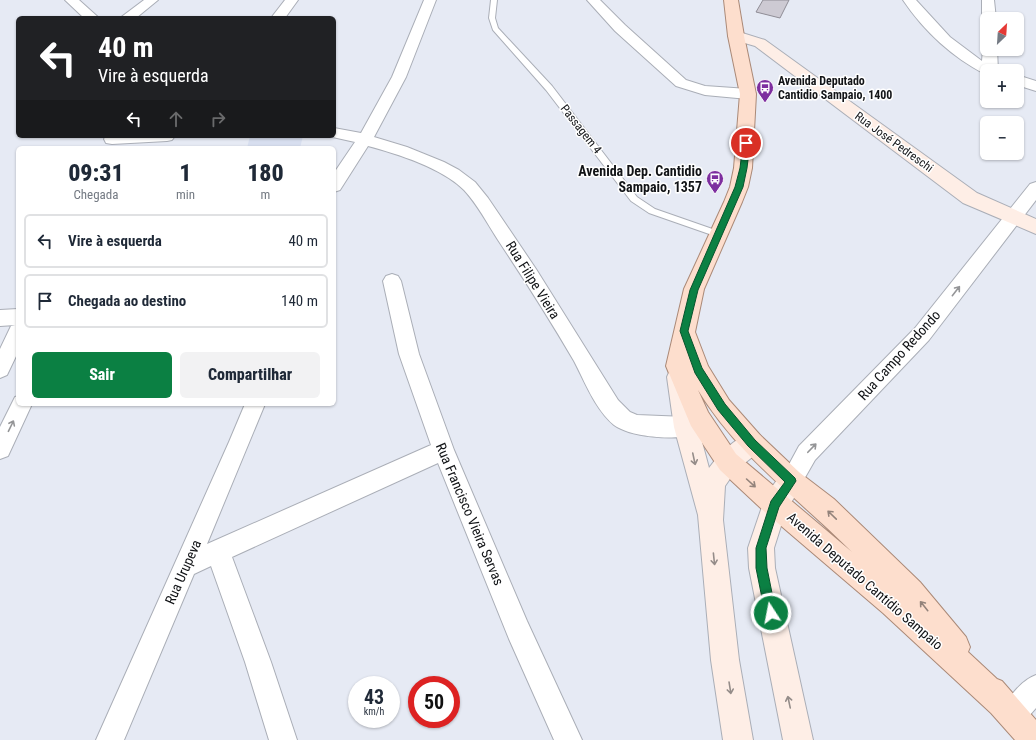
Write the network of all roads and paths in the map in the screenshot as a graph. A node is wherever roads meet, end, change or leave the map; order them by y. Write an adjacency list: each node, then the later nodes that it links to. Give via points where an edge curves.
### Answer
1 (152, 0): 12 (street)
2 (292, 0): 13 (street)
3 (430, 0): 21 (street, via 394,88)
4 (494, 0): 28 (lane, Passagem 4, via 492,18 495,29 549,88 634,199 652,210)
5 (593, 0): 18 (street, via 620,28 689,88)
6 (731, 0): 14 (main road)
7 (909, 0): 15 (street, via 937,33 957,51)
8 (988, 0): 10 (street)
9 (77, 2): 11 (street)
10 (989, 12)
11 (90, 16)
12 (130, 16)
13 (280, 16)
14 (736, 36): 18 (main road); 26 (main road, Rua José Pedreschi, via 760,43 970,198)
15 (980, 66)
16 (1024, 82): 17 (street)
17 (1036, 86)
18 (748, 94): 28 (main road, via 743,168 739,187)
19 (336, 133): 21 (street, Rua Filipe Vieira)
20 (155, 138): 23 (street)
21 (364, 140): 24 (street); 38 (street, Rua Filipe Vieira, via 432,163 451,171 464,181 509,241 612,409 624,420 639,425)
22 (111, 141): 23 (street)
23 (137, 141)
24 (336, 183)
25 (1036, 188): 26 (street, Rua Campo Redondo)
26 (1013, 218): 27 (main road, Rua José Pedreschi); 43 (street, Rua Campo Redondo, one-way to 26, via 807,453 922,334)
27 (1036, 227)
28 (718, 234): 32 (main road, via 694,290)
29 (392, 281): 41 (street, Rua Francisco Vieira Servas, via 409,354)
30 (16, 317): 31 (street)
31 (0, 318)
32 (684, 331): 34 (main road); 39 (main road, Avenida Deputado Cantídio Sampaio, via 698,370 722,407)
33 (16, 336): 35 (street)
34 (677, 366): 38 (main road); 42 (main road, Avenida Deputado Cantídio Sampaio, via 699,419)
35 (0, 369)
36 (21, 406): 40 (street, one-way to 36)
37 (254, 406): 47 (street, Rua Urupeva)
38 (686, 426): 45 (main road, one-way to 45)
39 (752, 443): 42 (main road); 43 (main road, Avenida Deputado Cantídio Sampaio)
40 (0, 449)
41 (443, 450): 46 (street); 52 (street, Rua Francisco Vieira Servas, via 518,630)
42 (728, 462): 44 (main road, Avenida Deputado Cantídio Sampaio, one-way to 44); 45 (main road, via 712,486)
43 (791, 481): 44 (main road); 49 (main road, Avenida Deputado Cantídio Sampaio, one-way to 43, via 912,591 825,508)
44 (775, 504): 49 (main road, Avenida Deputado Cantídio Sampaio, via 893,603); 54 (main road, one-way to 44, via 762,568 761,548)
45 (710, 520): 53 (main road, one-way to 53, via 725,660)
46 (218, 552): 47 (street); 51 (street, via 258,662)
47 (185, 566): 50 (street, Rua Urupeva)
48 (1036, 688): 49 (street)
49 (1007, 709): 55 (main road, Avenida Deputado Cantídio Sampaio)
50 (110, 740)
51 (282, 740)
52 (568, 740)
53 (738, 740)
54 (798, 740)
55 (1034, 740)

